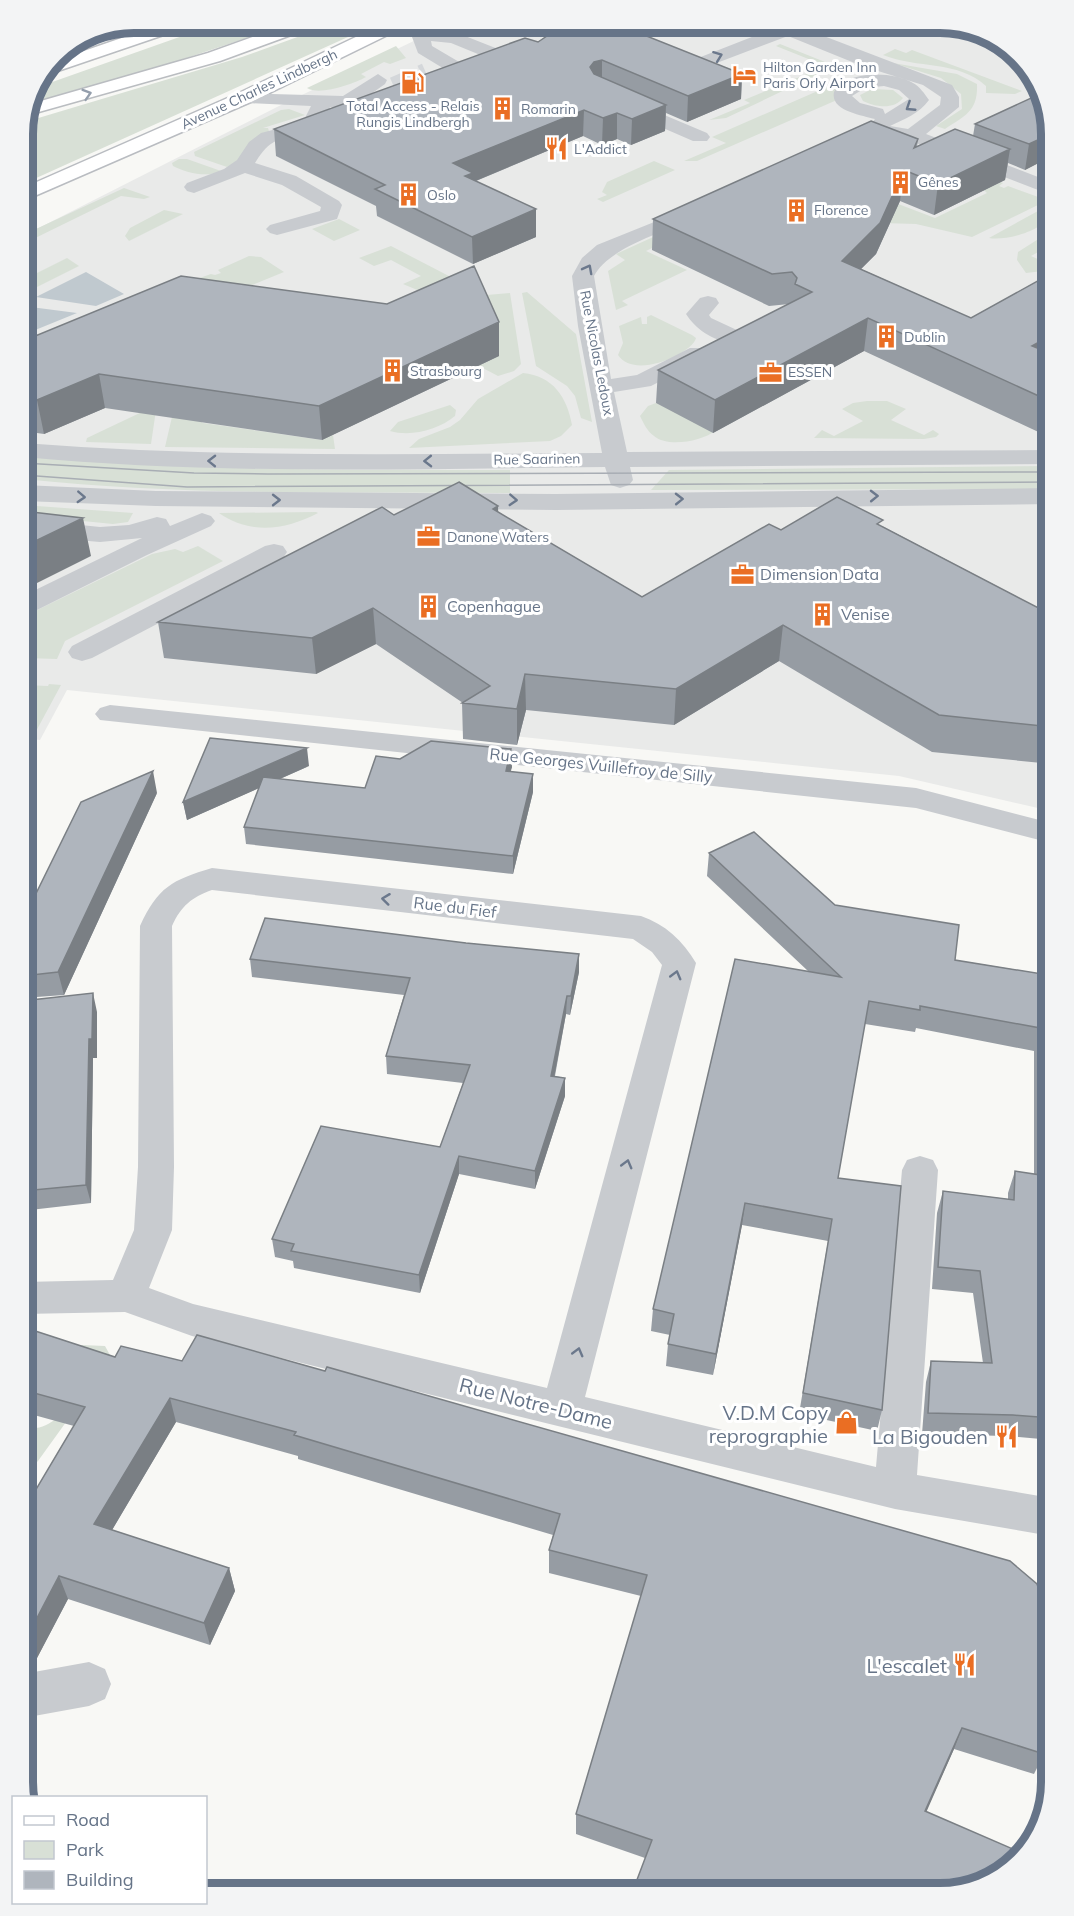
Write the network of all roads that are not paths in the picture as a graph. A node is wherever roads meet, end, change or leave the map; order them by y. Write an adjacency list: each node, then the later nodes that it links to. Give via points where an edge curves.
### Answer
1 (151, 33): 10 (main road)
2 (278, 33): 16 (main road, one-way to 2, via 214,57)
3 (378, 33): 13 (main road, Avenue Charles Lindbergh)
4 (408, 33): 11 (street)
5 (766, 33): 8 (street, one-way to 5, via 693,66)
6 (798, 33): 17 (street, via 945,89 950,97 949,107)
7 (488, 34): 9 (street, via 503,46)
8 (650, 49)
9 (528, 56)
10 (61, 65)
11 (435, 65)
12 (387, 90): 15 (street, via 347,102)
13 (246, 97): 15 (street); 20 (main road, Avenue Charles Lindbergh)
14 (610, 98): 18 (street)
15 (322, 100): 21 (street, via 317,118 310,126 268,137)
16 (36, 108)
17 (912, 135): 19 (street, via 874,122); 22 (street)
18 (700, 137)
19 (842, 144)
20 (119, 154): 24 (main road, Avenue Charles Lindbergh); 25 (main road, Avenue Charles Lindbergh)
21 (242, 166): 23 (street); 27 (street, via 269,171 306,187 332,205 330,215)
22 (1041, 183)
23 (194, 187)
24 (33, 191)
25 (33, 197)
26 (717, 201): 29 (street, Rue Nicolas Ledoux, one-way to 26, via 583,276 590,263 605,250)
27 (277, 229)
28 (708, 303): 29 (street, via 697,314 703,322 741,331 643,381)
29 (602, 387): 32 (street, Rue Nicolas Ledoux)
30 (33, 451): 32 (street, Rue Saarinen, one-way to 30, via 206,461)
31 (1041, 457): 32 (street, Rue Saarinen)
32 (618, 458): 35 (street, Rue Nicolas Ledoux)
33 (33, 494): 36 (street, one-way to 36)
34 (1041, 496): 35 (street, one-way to 34)
35 (620, 500): 36 (street, one-way to 35)
36 (195, 511): 37 (street, via 138,532 118,535); 39 (street, via 138,549)
37 (33, 528)
38 (274, 552): 40 (street)
39 (33, 601)
40 (82, 652)
41 (110, 714): 42 (street, Rue Georges Vuillefroy de Silly, via 916,798)
42 (1041, 830)
43 (920, 1170): 47 (street)
44 (126, 1296): 45 (street, Rue Notre-Dame); 46 (street, Rue Notre-Dame, via 192,1320); 46 (street, Rue du Fief, one-way to 44, via 679,963 664,944 641,928 212,879 184,887 165,904 156,927 153,1230)
45 (33, 1298)
46 (562, 1408): 47 (street, Rue Notre-Dame)
47 (895, 1490): 48 (street, Rue Notre-Dame)
48 (1041, 1515)
49 (89, 1684): 50 (street)
50 (33, 1694)

